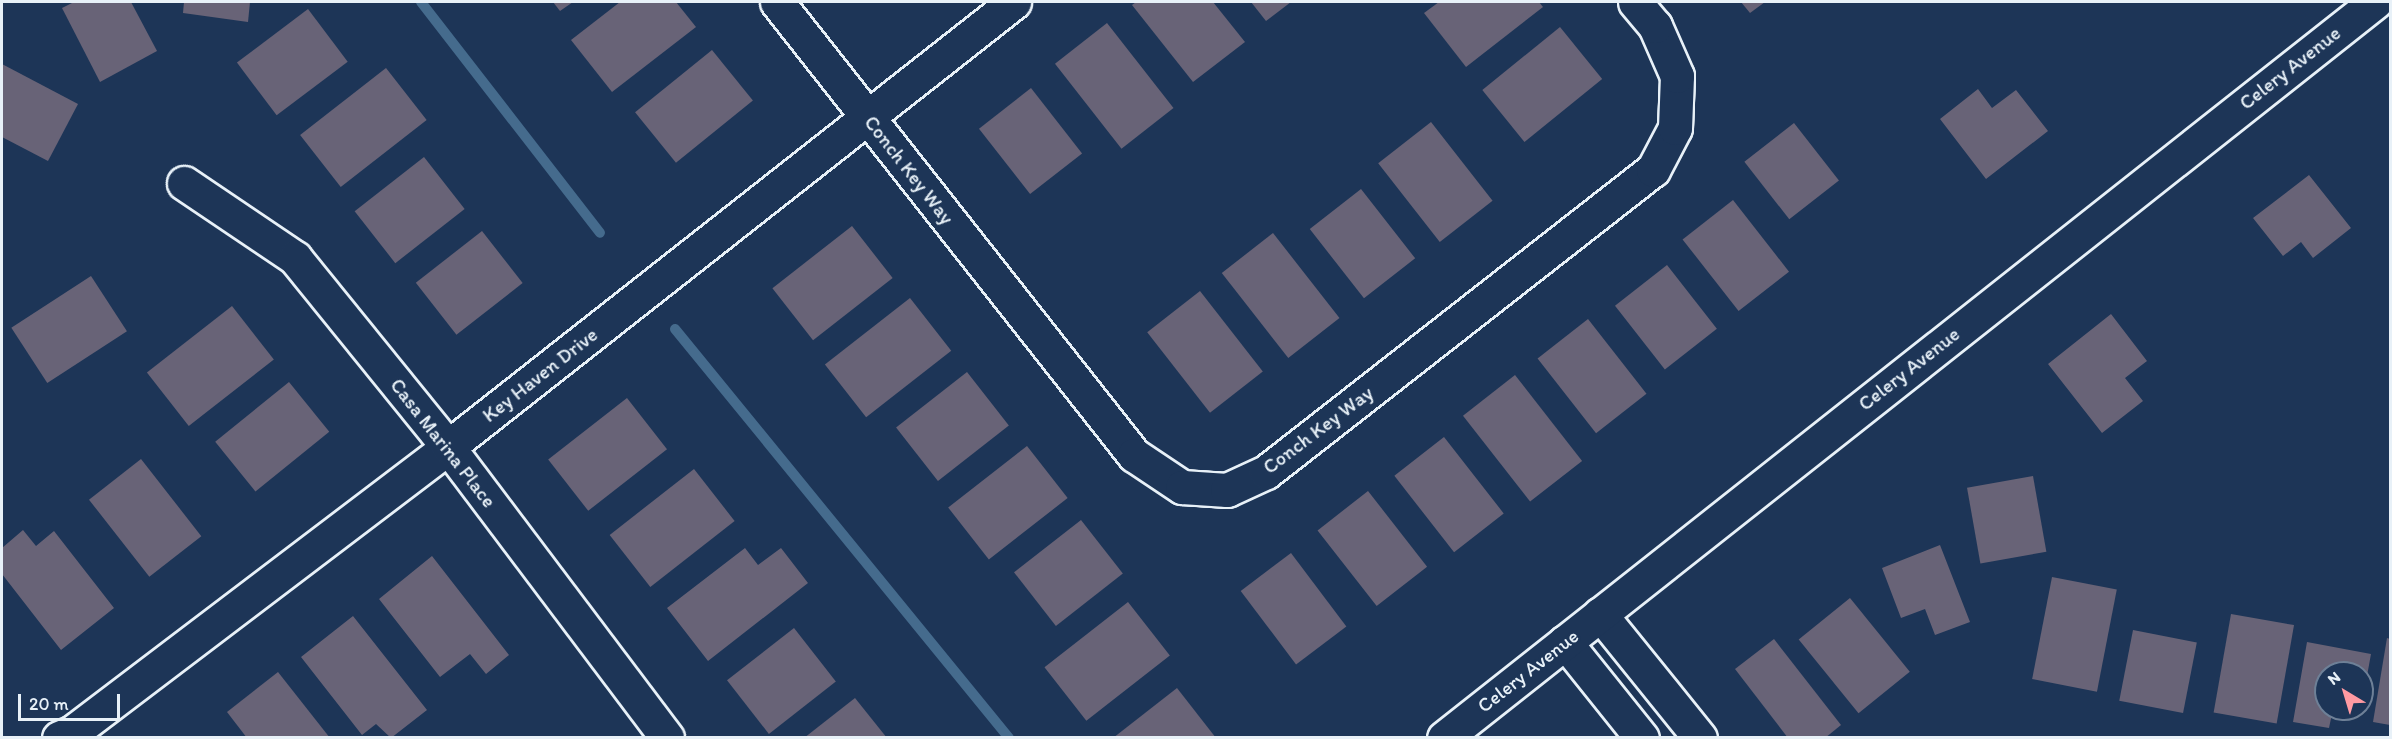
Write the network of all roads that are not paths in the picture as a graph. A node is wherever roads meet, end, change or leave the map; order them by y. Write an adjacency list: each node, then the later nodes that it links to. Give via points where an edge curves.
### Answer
1 (777, 2): 5 (street, Conch Key Way)
2 (1014, 2): 5 (street, Key Haven Drive)
3 (1635, 2): 5 (street, Conch Key Way, via 1654,26 1677,76 1675,128 1653,170 1266,472 1227,490 1182,487 1134,455)
4 (2374, 2): 8 (street, Celery Avenue)
5 (867, 117): 7 (street, Key Haven Drive)
6 (184, 183): 7 (street, Casa Marina Place, via 295,258)
7 (448, 447): 10 (street, Key Haven Drive, via 73,732); 11 (street, Casa Marina Place)
8 (1600, 614): 9 (street, Celery Avenue); 14 (street)
9 (1565, 642): 12 (street, Celery Avenue); 13 (street)
10 (59, 738)
11 (667, 738)
12 (1444, 738)
13 (1642, 738)
14 (1700, 738)

